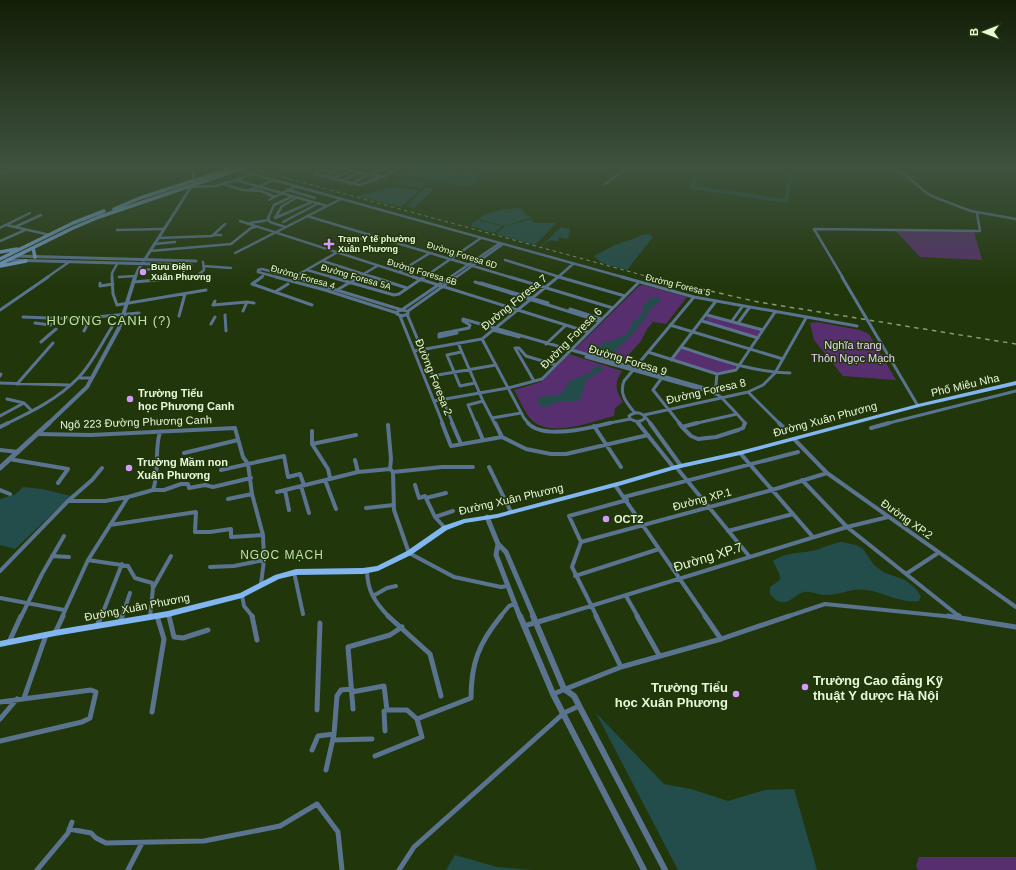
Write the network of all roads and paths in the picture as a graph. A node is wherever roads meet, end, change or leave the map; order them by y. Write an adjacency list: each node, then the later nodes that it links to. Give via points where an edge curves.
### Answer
1 (124, 207): 12 (main road)
2 (124, 207): 12 (main road)
3 (134, 207): 12 (main road)
4 (178, 207): 31 (street)
5 (273, 207): 20 (street)
6 (282, 207): 13 (street, via 275,218)
7 (302, 207): 13 (street)
8 (312, 207): 14 (street)
9 (326, 207): 18 (street)
10 (367, 207): 39 (street, Đường Foresa 5)
11 (960, 207): 16 (street)
12 (115, 210): 34 (main road, via 85,218); 46 (main road)
13 (294, 210): 14 (street, Đường Foresa 6D)
14 (301, 212): 18 (street, Đường Foresa 6D); 22 (street)
15 (30, 213): 25 (street)
16 (977, 213): 19 (street); 195 (street, via 980,230 814,229)
17 (41, 215): 26 (street)
18 (308, 215): 28 (street); 35 (street, Đường Foresa 6D)
19 (1016, 219)
20 (269, 220): 23 (street); 28 (street)
21 (240, 221): 23 (street)
22 (283, 222)
23 (250, 223): 27 (street)
24 (225, 224): 36 (street)
25 (6, 225): 26 (street); 29 (street)
26 (15, 227): 30 (street)
27 (254, 227): 33 (street, Đường Foresa 6B); 47 (street, via 231,244)
28 (285, 227): 33 (street)
29 (0, 228)
30 (25, 229): 34 (street); 40 (street)
31 (163, 229): 32 (street); 38 (street)
32 (117, 230)
33 (273, 233): 49 (street); 50 (street, Đường Foresa 6B)
34 (50, 234): 45 (main road)
35 (369, 234): 50 (street); 51 (street, Đường Foresa 6D)
36 (212, 235): 37 (street); 38 (street)
37 (221, 235)
38 (158, 238): 43 (street)
39 (481, 238): 42 (street, Đường Foresa 5); 56 (street, Đường Foresa 5A)
40 (0, 241)
41 (175, 242): 43 (street)
42 (500, 243): 44 (street, Đường Foresa 5); 70 (street)
43 (154, 244): 47 (street)
44 (504, 244): 66 (street, Đường Foresa 5); 73 (street)
45 (24, 247): 48 (main road); 55 (main road)
46 (33, 248): 52 (main road); 53 (main road)
47 (150, 251): 57 (street)
48 (0, 252)
49 (235, 253)
50 (336, 253): 61 (street); 72 (street, Đường Foresa 6B)
51 (430, 253): 56 (street, Đường Foresa 6D); 77 (street)
52 (16, 256): 53 (street); 55 (main road)
53 (35, 257): 57 (street)
54 (0, 258): 55 (main road)
55 (6, 258): 59 (street); 67 (main road)
56 (451, 259): 70 (street, Đường Foresa 6D); 84 (street, Đường Foresa 5A)
57 (144, 260): 60 (street); 65 (street)
58 (505, 260): 81 (street)
59 (26, 261): 62 (street); 67 (main road)
60 (196, 261)
61 (323, 261): 76 (street); 78 (street)
62 (69, 262): 64 (street); 114 (street)
63 (203, 262): 71 (street)
64 (117, 264): 65 (street); 90 (street, via 112,270)
65 (142, 264): 68 (street); 75 (street)
66 (573, 264): 81 (street, Đường Foresa 7); 87 (street, Đường Foresa 5)
67 (0, 265)
68 (185, 265): 69 (street); 75 (street, via 178,268)
69 (191, 265)
70 (469, 265): 73 (street, Đường Foresa 6D); 92 (street)
71 (204, 266): 74 (street); 85 (street, via 204,270 197,276 189,278)
72 (377, 266): 77 (street, Đường Foresa 6B); 78 (street)
73 (474, 266): 93 (street); 95 (street, Đường Foresa 6D)
74 (231, 268)
75 (138, 270): 79 (street)
76 (307, 270): 83 (street); 88 (street, Đường Foresa 5A)
77 (399, 272): 84 (street, Đường Foresa 6B)
78 (364, 274): 88 (street); 94 (street)
79 (135, 276): 82 (street); 85 (street)
80 (264, 276): 98 (street, via 252,284)
81 (560, 276): 95 (street, Đường Foresa 7); 101 (street)
82 (119, 277)
83 (294, 277): 97 (street, Đường Foresa 4); 99 (street, Đường Foresa 4, via 258,270)
84 (422, 279): 92 (street, Đường Foresa 6B); 94 (street, Đường Foresa 5A)
85 (133, 282): 107 (street)
86 (475, 282): 103 (street)
87 (640, 282): 101 (street, Đường Foresa 6); 102 (street, Đường Foresa 5)
88 (349, 283): 94 (street, Đường Foresa 5A, via 394,295); 97 (street)
89 (100, 284): 90 (street)
90 (113, 284): 107 (street, via 117,305)
91 (288, 284): 98 (street)
92 (440, 285): 93 (street, Đường Foresa 6B); 113 (street)
93 (445, 286): 115 (street, Đường Foresa 6B); 119 (street)
94 (407, 288)
95 (545, 288): 103 (street, Đường Foresa 7); 111 (street, Đường Foresa 6D)
96 (206, 290): 100 (street)
97 (337, 290): 99 (street); 113 (street, Đường Foresa 4)
98 (275, 292): 109 (street)
99 (333, 293): 120 (street, Đường Foresa 4)
100 (185, 294): 107 (street); 124 (street)
101 (626, 295): 111 (street, Đường Foresa 6)
102 (694, 297): 106 (street, Đường Foresa 5); 137 (street)
103 (532, 300): 115 (street, Đường Foresa 7); 130 (street)
104 (215, 301): 105 (street, via 213,306)
105 (247, 302): 108 (street); 116 (street)
106 (716, 302): 110 (street, Đường Foresa 5); 123 (street)
107 (128, 303): 121 (street)
108 (254, 303)
109 (312, 305)
110 (742, 307): 112 (street, Đường Foresa 5); 132 (street)
111 (613, 308): 130 (street, Đường Foresa 6)
112 (749, 308): 117 (street, Đường Foresa 5); 134 (street)
113 (403, 309): 119 (street, Đường Foresa 4); 120 (street)
114 (0, 310)
115 (518, 310): 136 (street, Đường Foresa 6B); 141 (street, Đường Foresa 7)
116 (243, 311)
117 (775, 312): 128 (street, Đường Foresa 5); 143 (street)
118 (139, 313): 121 (street)
119 (408, 313): 120 (street); 155 (street, Đường Foresa 2)
120 (398, 314): 158 (street, Đường Foresa 2)
121 (124, 315): 127 (street); 176 (street)
122 (225, 315): 144 (street)
123 (707, 315): 131 (street); 132 (street)
124 (179, 316)
125 (23, 317): 129 (street)
126 (215, 317): 135 (street)
127 (87, 318): 129 (street); 142 (street)
128 (806, 318): 138 (street, Đường Foresa 5); 163 (street, Đường Foresa 8)
129 (57, 319): 133 (street, via 51,325)
130 (600, 320): 145 (street, Đường Foresa 6)
131 (702, 321): 146 (street); 147 (street)
132 (732, 321): 134 (street)
133 (35, 323)
134 (738, 323): 143 (street)
135 (211, 324)
136 (566, 325): 145 (street, Đường Foresa 6B); 151 (street)
137 (670, 325): 146 (street); 160 (street)
138 (857, 326)
139 (112, 327): 175 (street)
140 (56, 329): 149 (street)
141 (494, 329): 148 (street, Đường Foresa 7); 151 (street, Đường Foresa 9); 153 (street, Đường Foresa 9, via 463,319 470,325 469,328 466,331 439,337)
142 (84, 330)
143 (763, 330): 147 (street)
144 (226, 331)
145 (588, 332): 157 (street, Đường Foresa 6)
146 (693, 332): 154 (street); 156 (street)
147 (758, 338): 156 (street)
148 (482, 339): 152 (street, Đường Foresa 7); 165 (street)
149 (42, 342)
150 (53, 343): 182 (street)
151 (546, 343): 157 (street, Đường Foresa 9)
152 (458, 344): 153 (street, Đường Foresa 7); 159 (street)
153 (443, 346): 155 (street, Đường Foresa 7)
154 (681, 347): 164 (street); 167 (street)
155 (421, 349): 158 (street, Đường Foresa 7); 174 (street, Đường Foresa 2)
156 (749, 349): 163 (street); 167 (street)
157 (570, 350): 166 (street, Đường Foresa 6); 169 (street, Đường Foresa 9)
158 (414, 351): 192 (street, Đường Foresa 2)
159 (461, 352): 168 (street); 170 (street, via 447,355)
160 (648, 352): 164 (street); 169 (street)
161 (526, 356): 162 (street); 162 (street, via 516,348); 166 (street)
162 (520, 358): 178 (street)
163 (783, 359): 171 (street, Đường Foresa 8)
164 (671, 360): 173 (street)
165 (496, 365): 168 (street); 184 (street)
166 (556, 365): 178 (street, Đường Foresa 6, via 543,378)
167 (739, 365): 171 (street); 173 (street, via 736,370)
168 (469, 369): 170 (street); 180 (street)
169 (632, 369): 177 (street, Đường Foresa 9); 188 (street, Đường Foresa 9, via 708,389); 198 (street, via 620,389)
170 (454, 372): 174 (street); 180 (street, via 460,386)
171 (775, 373): 172 (street); 187 (street, Đường Foresa 8, via 764,385)
172 (790, 373)
173 (716, 374): 188 (street)
174 (432, 376): 191 (street, Đường Foresa 2)
175 (78, 378): 176 (street); 183 (street)
176 (92, 378): 214 (street, via 87,387)
177 (661, 379): 188 (street, Đường Foresa 9); 196 (street, via 654,390)
178 (534, 381): 184 (street, Đường Foresa 6)
179 (0, 383): 182 (street)
180 (476, 383): 186 (street)
181 (1016, 383): 195 (main road, Phố Miêu Nha)
182 (17, 384): 183 (street)
183 (69, 385): 197 (street, via 59,395)
184 (508, 388): 186 (street, Đường Foresa 6); 199 (street)
185 (1016, 391): 211 (street)
186 (479, 392): 191 (street, Đường Foresa 6); 193 (street)
187 (748, 392): 189 (street, Đường Foresa 8); 210 (street)
188 (714, 393): 189 (street, Đường Foresa 9)
189 (721, 397): 196 (street, Đường Foresa 8); 200 (street)
190 (7, 399): 194 (street)
191 (442, 399): 192 (street, Đường Foresa 6); 222 (street, Đường Foresa 2)
192 (434, 401): 222 (street, Đường Foresa 2, via 451,446)
193 (483, 401): 203 (street); 220 (street, via 468,405)
194 (24, 403): 197 (street); 201 (street)
195 (918, 406): 218 (main road, Đường Xuân Phương)
196 (668, 409): 202 (street, Đường Foresa 8); 209 (street)
197 (32, 411): 207 (street)
198 (634, 412): 202 (street); 204 (street, via 629,416)
199 (521, 413): 203 (street); 208 (street, via 533,428 548,432 565,432)
200 (737, 414): 209 (street); 209 (street, via 745,426 731,432 696,439)
201 (0, 416)
202 (644, 417): 205 (street, Đường Foresa 8); 235 (street)
203 (492, 418): 217 (street)
204 (630, 419): 205 (street); 208 (street)
205 (638, 422): 216 (street)
206 (388, 425): 240 (street)
207 (0, 426)
208 (594, 426): 223 (street)
209 (682, 427)
210 (783, 427)
211 (871, 428)
212 (312, 431): 221 (street)
213 (160, 432): 214 (street, Ngõ 223 Đường Phương Canh); 219 (street, Ngõ 223 Đường Phương Canh, via 235,428); 253 (street, via 157,442 157,479)
214 (38, 434): 225 (street)
215 (356, 435): 221 (street)
216 (648, 435): 223 (street); 235 (street)
217 (502, 437): 220 (street); 223 (street, via 526,449 551,454 566,454)
218 (794, 439): 228 (main road, Đường Xuân Phương); 242 (street, Đường XP.2)
219 (238, 440): 227 (street); 231 (street)
220 (483, 440): 222 (street)
221 (312, 444): 244 (street, via 328,469)
222 (461, 444)
223 (606, 445): 234 (street)
224 (0, 450): 225 (street)
225 (19, 452): 229 (street)
226 (798, 452): 232 (street)
227 (184, 453)
228 (740, 453): 232 (street); 235 (main road, Đường Xuân Phương)
229 (9, 459): 236 (street); 248 (street, via 68,469)
230 (355, 460): 241 (street)
231 (248, 464): 239 (street); 243 (street); 251 (street, via 284,456 288,477 300,474)
232 (750, 465): 247 (street); 255 (street)
233 (473, 467): 240 (street)
234 (621, 467)
235 (677, 467): 247 (street); 250 (main road, Đường Xuân Phương)
236 (0, 468)
237 (102, 468): 264 (street, via 91,482)
238 (489, 468): 271 (street)
239 (221, 470)
240 (391, 470): 241 (street); 265 (street)
241 (358, 472): 244 (street)
242 (827, 473): 246 (street, Đường XP.1); 276 (street, Đường XP.2)
243 (251, 478): 253 (street, via 213,487 205,484 189,488 188,484 181,484 164,490); 259 (street)
244 (330, 478): 245 (street)
245 (325, 480): 251 (street); 268 (street)
246 (802, 480): 255 (street, Đường XP.1); 279 (street)
247 (688, 481): 263 (street); 266 (street)
248 (58, 483)
249 (415, 485): 261 (street, via 419,498)
250 (615, 485): 263 (street); 271 (main road, Đường Xuân Phương)
251 (302, 486): 254 (street); 272 (street)
252 (0, 490): 258 (street)
253 (153, 490): 260 (street)
254 (285, 490): 256 (street); 269 (street)
255 (772, 490): 266 (street, Đường XP.1); 273 (street)
256 (277, 492)
257 (446, 493): 261 (street)
258 (10, 494)
259 (252, 494): 262 (street); 282 (street)
260 (128, 497): 264 (street, via 105,501); 278 (street)
261 (426, 498): 274 (street)
262 (228, 499)
263 (626, 499): 277 (street); 285 (street, via 569,516)
264 (68, 501): 299 (street)
265 (394, 505): 267 (street); 289 (street)
266 (708, 507): 277 (street, Đường XP.1); 281 (street)
267 (366, 508)
268 (336, 509)
269 (288, 510)
270 (453, 511): 274 (street)
271 (511, 512): 275 (main road, Đường Xuân Phương)
272 (309, 513)
273 (793, 514): 281 (street); 284 (street)
274 (435, 516): 280 (street)
275 (487, 517): 280 (main road, Đường Xuân Phương); 286 (street)
276 (888, 517): 279 (street, Đường XP.7); 288 (street, Đường XP.2)
277 (643, 524): 285 (street, Đường XP.1); 287 (street)
278 (110, 525): 282 (street, via 196,512 194,532 231,529 231,537); 294 (street)
279 (847, 527): 284 (street, Đường XP.7); 301 (street)
280 (445, 528): 289 (main road, Đường Xuân Phương)
281 (728, 531): 292 (street)
282 (263, 535): 295 (street)
283 (64, 536): 290 (street)
284 (813, 537): 292 (street, Đường XP.7)
285 (581, 542): 302 (street, via 572,567)
286 (498, 544): 306 (street, via 496,555); 323 (street, via 506,552)
287 (659, 549): 302 (street); 303 (street)
288 (938, 552): 301 (street); 316 (street, Đường XP.2)
289 (409, 553): 298 (main road, Đường Xuân Phương, via 378,568); 306 (street, via 454,577)
290 (52, 556): 293 (street); 313 (street)
291 (171, 556): 307 (street)
292 (749, 556): 303 (street, Đường XP.7)
293 (69, 557)
294 (88, 560): 296 (street); 317 (street)
295 (264, 560): 297 (street, via 234,566); 304 (street)
296 (122, 564): 307 (street, via 128,566 135,578 152,583); 325 (street)
297 (210, 567)
298 (367, 570): 300 (main road, Đường Xuân Phương); 310 (street, via 367,583)
299 (0, 571)
300 (294, 572): 304 (main road, Đường Xuân Phương); 319 (street)
301 (906, 574): 321 (street)
302 (575, 576): 315 (street)
303 (678, 578): 311 (street, Đường XP.7); 332 (street)
304 (261, 584): 309 (main road, Đường Xuân Phương)
305 (396, 586): 310 (street)
306 (504, 587): 314 (street)
307 (154, 588): 320 (street)
308 (130, 593): 322 (street)
309 (242, 595): 318 (main road, Đường Xuân Phương); 333 (street, via 244,606 254,621)
310 (373, 596): 327 (street, via 395,623)
311 (626, 596): 315 (street, Đường XP.7); 336 (street)
312 (0, 598): 313 (street)
313 (28, 603): 317 (street); 334 (street)
314 (515, 604): 326 (street); 353 (street, via 509,606 476,656 471,698)
315 (590, 607): 323 (street, Đường XP.7); 337 (street)
316 (1016, 607)
317 (64, 610): 330 (street)
318 (168, 614): 320 (main road, Đường Xuân Phương); 329 (street, via 174,637 183,638)
319 (302, 614)
320 (153, 616): 322 (main road, Đường Xuân Phương); 349 (street, via 164,639)
321 (962, 618): 328 (street); 332 (street, via 825,604)
322 (120, 622): 325 (main road, Đường Xuân Phương)
323 (535, 622): 326 (street, Đường XP.7); 338 (street)
324 (320, 624): 347 (street)
325 (97, 626): 330 (main road, Đường Xuân Phương)
326 (524, 626): 340 (street)
327 (402, 627): 339 (street, via 390,635 348,647); 341 (street, via 430,654)
328 (1016, 627)
329 (208, 630)
330 (55, 633): 331 (main road, Đường Xuân Phương)
331 (46, 635): 334 (main road, Đường Xuân Phương); 342 (street)
332 (721, 639): 336 (street)
333 (257, 640)
334 (8, 643): 335 (main road, Đường Xuân Phương)
335 (0, 644)
336 (659, 655): 337 (street)
337 (621, 667): 338 (street)
338 (564, 689): 340 (street); 345 (street, via 574,696)
339 (352, 690): 346 (street); 348 (street, via 384,686); 355 (street, via 341,690 337,696)
340 (553, 694): 350 (street)
341 (441, 696)
342 (24, 698): 343 (street); 357 (street, via 91,690 96,692 90,718)
343 (17, 699): 344 (street); 351 (street)
344 (0, 702)
345 (578, 706): 350 (street); 369 (street)
346 (353, 709)
347 (317, 710)
348 (387, 710): 353 (street, via 407,710); 354 (street, via 384,711)
349 (152, 712)
350 (564, 713): 367 (street, via 414,847); 368 (street)
351 (2, 714): 352 (street)
352 (0, 719)
353 (417, 719): 359 (street, via 422,737)
354 (385, 731)
355 (334, 737): 356 (street); 358 (street, via 318,736); 360 (street)
356 (372, 739)
357 (0, 741)
358 (312, 750)
359 (375, 756)
360 (326, 770)
361 (72, 822): 362 (street)
362 (69, 829): 363 (street, via 90,833 106,843); 364 (street)
363 (142, 843): 365 (street); 366 (street, via 204,842 272,828 317,804 338,832)
364 (37, 870)
365 (128, 870)
366 (342, 870)
367 (398, 870)
368 (644, 870)
369 (665, 870)

